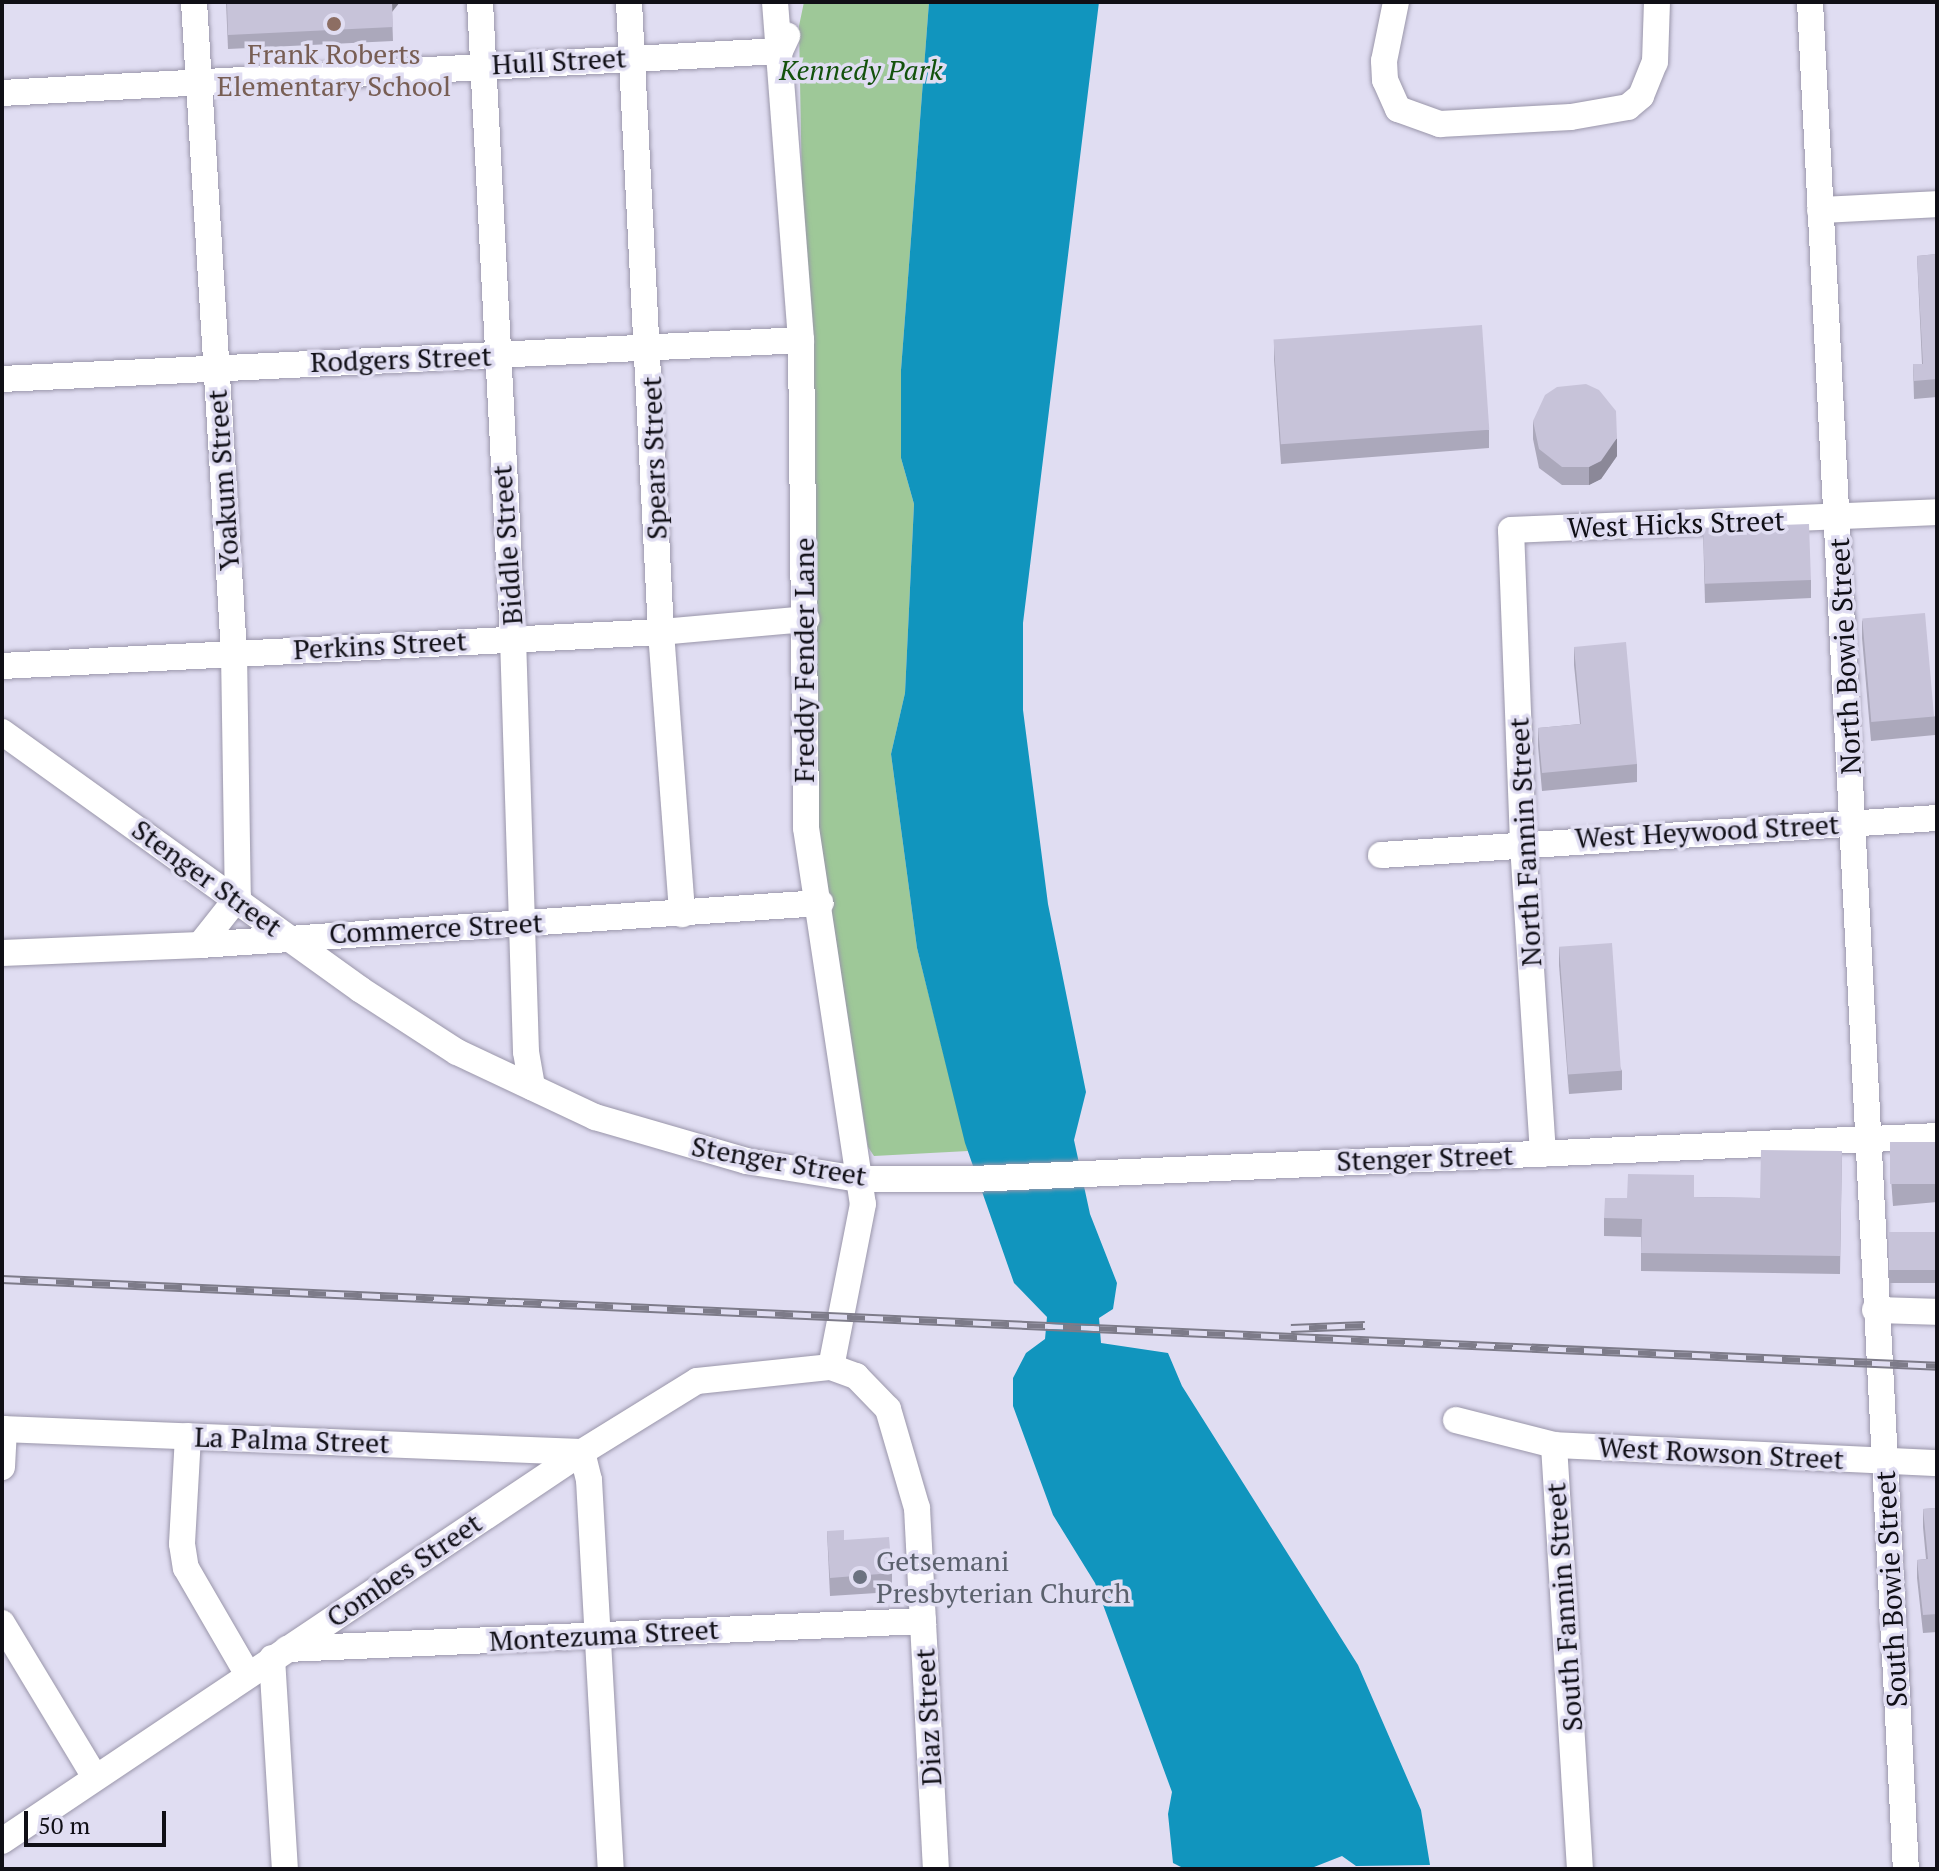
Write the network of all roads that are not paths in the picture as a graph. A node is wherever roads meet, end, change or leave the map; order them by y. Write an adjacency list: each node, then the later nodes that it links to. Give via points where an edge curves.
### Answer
1 (194, 2): 12 (street, Yoakum Street)
2 (480, 2): 11 (street, Biddle Street)
3 (629, 2): 10 (street, Spears Street)
4 (775, 2): 9 (street, Freddy Fender Lane)
5 (793, 2): 9 (street)
6 (1396, 2): 7 (street, via 1385,80 1398,109 1440,124 1571,117 1628,107 1641,96 1655,62)
7 (1657, 2)
8 (1810, 2): 15 (street, North Bowie Street)
9 (780, 51): 10 (street, Hull Street); 16 (street, Freddy Fender Lane)
10 (632, 56): 11 (street, Hull Street); 17 (street, Spears Street)
11 (484, 65): 12 (street, Hull Street); 18 (street, Biddle Street)
12 (198, 80): 13 (street, Hull Street); 19 (street, Yoakum Street)
13 (2, 93)
14 (1937, 204): 15 (street)
15 (1820, 210): 22 (street, North Bowie Street)
16 (801, 340): 17 (street, Rodgers Street); 24 (street, Freddy Fender Lane)
17 (649, 345): 18 (street, Rodgers Street); 25 (street, Spears Street)
18 (495, 356): 19 (street, Rodgers Street); 26 (street, Biddle Street)
19 (216, 366): 20 (street, Rodgers Street); 27 (street, Yoakum Street)
20 (2, 379)
21 (1937, 512): 22 (street, West Hicks Street)
22 (1838, 519): 23 (street, West Hicks Street); 31 (street, North Bowie Street)
23 (1511, 530): 32 (street, North Fannin Street)
24 (806, 619): 25 (street, Perkins Street); 35 (street, Freddy Fender Lane, via 806,828)
25 (661, 632): 26 (street, Perkins Street); 36 (street, Spears Street)
26 (513, 638): 27 (street, Perkins Street); 37 (street, Biddle Street)
27 (234, 653): 28 (street, Perkins Street); 34 (street, Yoakum Street)
28 (2, 666)
29 (2, 732): 34 (street, Stenger Street)
30 (1937, 818): 31 (street, West Heywood Street)
31 (1853, 823): 32 (street, West Heywood Street); 43 (street, North Bowie Street)
32 (1523, 842): 33 (street, West Heywood Street); 44 (street, North Fannin Street)
33 (1381, 855)
34 (238, 897): 38 (street, Stenger Street); 39 (street)
35 (821, 903): 36 (street, Commerce Street); 45 (street, Freddy Fender Lane)
36 (682, 914): 37 (street, Commerce Street)
37 (522, 923): 38 (street, Commerce Street); 41 (street, Biddle Street)
38 (286, 936): 39 (street, Commerce Street); 41 (street, Stenger Street, via 457,1052)
39 (200, 945): 40 (street, Commerce Street)
40 (2, 953)
41 (532, 1087): 45 (street, Stenger Street, via 656,1138 746,1161)
42 (1937, 1136): 43 (street, Stenger Street)
43 (1871, 1138): 44 (street, Stenger Street); 46 (street, North Bowie Street)
44 (1543, 1154): 45 (street, Stenger Street, via 973,1179)
45 (859, 1179): 48 (street, Freddy Fender Lane, via 863,1204)
46 (1875, 1310): 47 (street); 54 (street, South Bowie Street)
47 (1937, 1312)
48 (831, 1367): 53 (street, Combes Street, via 697,1381); 57 (street, Diaz Street, via 856,1376 888,1409 917,1508)
49 (1456, 1420): 52 (street, South Fannin Street)
50 (3, 1429): 51 (street, La Palma Street); 56 (street)
51 (188, 1436): 53 (street, La Palma Street); 61 (street, via 182,1544 186,1568)
52 (1554, 1445): 54 (street, West Rowson Street); 67 (street, South Fannin Street)
53 (582, 1452): 59 (street, via 589,1480); 60 (street, Combes Street)
54 (1884, 1462): 55 (street, West Rowson Street); 68 (street, South Bowie Street)
55 (1937, 1463)
56 (2, 1467)
57 (923, 1621): 59 (street, Montezuma Street); 66 (street, Diaz Street)
58 (2, 1623): 62 (street, via 24,1668)
59 (598, 1636): 60 (street, Montezuma Street); 65 (street)
60 (279, 1654): 61 (street, Combes Street); 64 (street)
61 (248, 1675): 62 (street, Combes Street)
62 (95, 1777): 63 (street, Combes Street)
63 (2, 1841)
64 (285, 1869)
65 (611, 1869)
66 (936, 1869)
67 (1580, 1869)
68 (1906, 1869)

